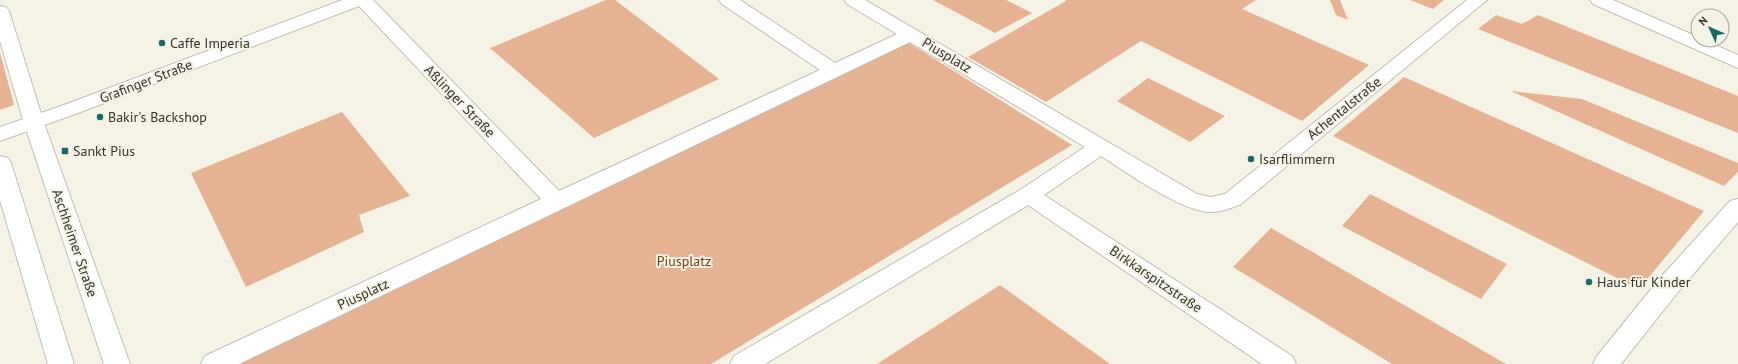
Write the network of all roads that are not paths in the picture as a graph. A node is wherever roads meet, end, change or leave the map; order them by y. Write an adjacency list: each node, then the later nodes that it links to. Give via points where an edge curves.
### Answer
1 (358, 0): 11 (street, Grafinger Straße)
2 (363, 0): 16 (street, Aßlinger Straße)
3 (728, 0): 10 (street)
4 (853, 0): 8 (street)
5 (1478, 0): 13 (street, Achentalstraße, via 1233,200 1223,204 1202,204 1189,199)
6 (1599, 0): 9 (street)
7 (0, 11): 11 (street, Aschheimer Straße)
8 (911, 34): 10 (street, Piusplatz); 13 (street, Piusplatz)
9 (1738, 62)
10 (835, 71): 16 (street, Piusplatz)
11 (34, 122): 12 (street, Grafinger Straße); 19 (street, Aschheimer Straße)
12 (0, 134)
13 (1100, 147): 15 (street)
14 (0, 163): 18 (street)
15 (1028, 195): 21 (street); 22 (street, Birkkarspitzstraße)
16 (557, 202): 20 (street, Piusplatz)
17 (1738, 207): 23 (street)
18 (61, 364)
19 (117, 364)
20 (214, 364)
21 (743, 364)
22 (1283, 364)
23 (1606, 364)

